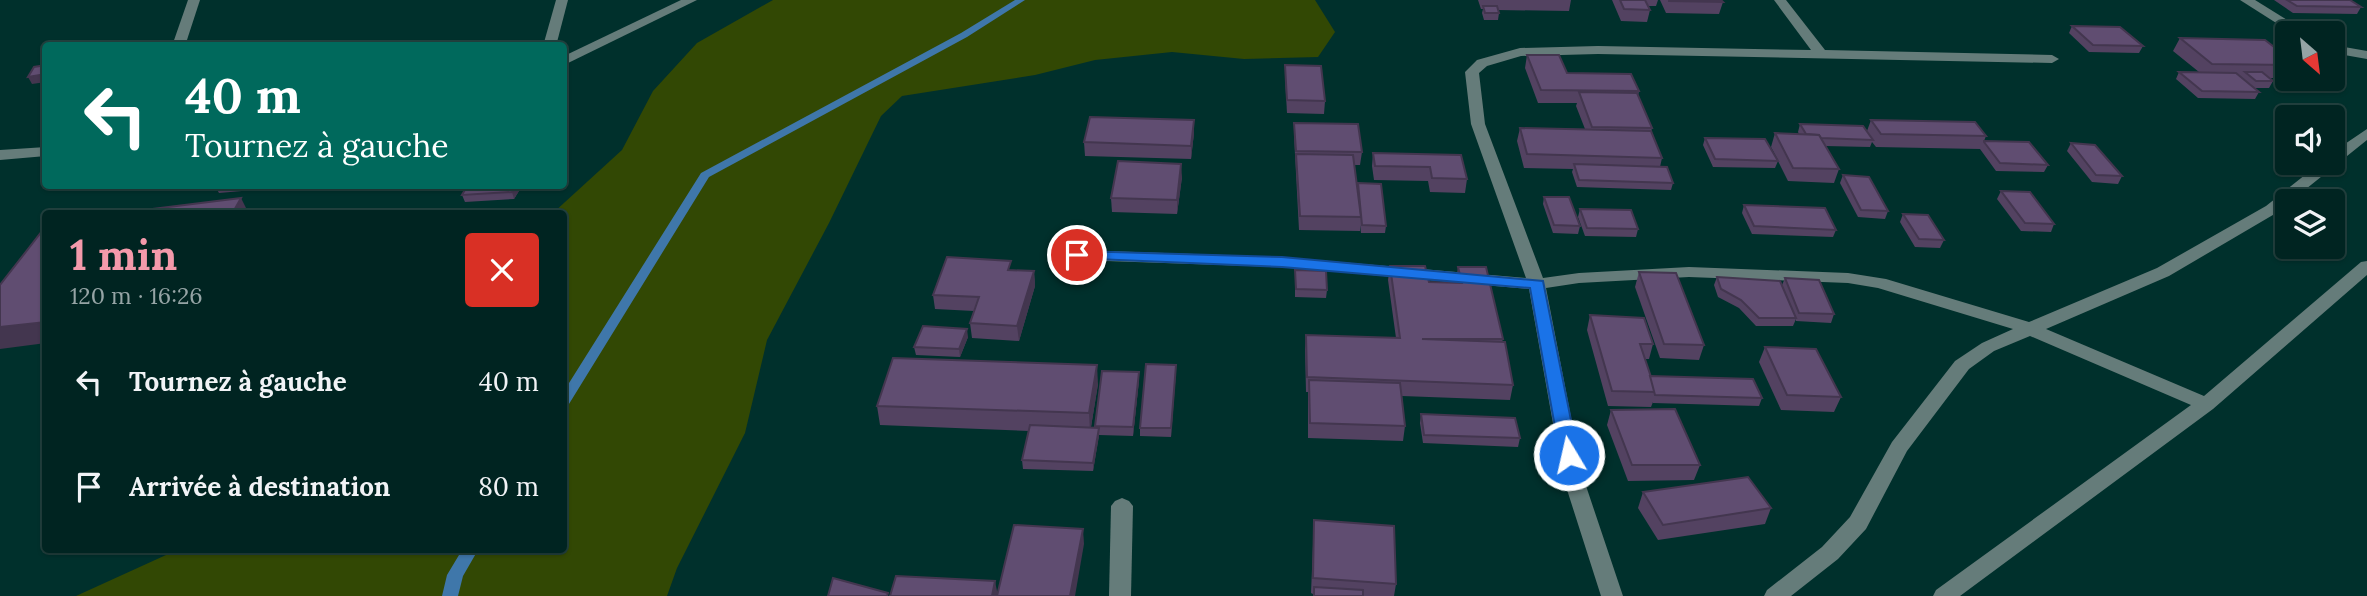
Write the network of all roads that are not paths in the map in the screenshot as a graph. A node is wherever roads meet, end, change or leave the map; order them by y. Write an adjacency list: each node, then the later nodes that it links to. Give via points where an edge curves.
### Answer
1 (194, 0): 7 (street)
2 (562, 0): 8 (street)
3 (691, 0): 13 (street)
4 (1780, 0): 10 (street)
5 (2246, 0): 6 (street)
6 (2281, 21)
7 (179, 42)
8 (550, 42)
9 (2345, 52): 11 (street)
10 (1820, 53): 12 (street); 21 (street, via 1520,52 1482,64 1472,72 1478,124)
11 (2367, 55)
12 (2052, 59)
13 (567, 60)
14 (2367, 133): 15 (street)
15 (2345, 150)
16 (42, 151): 17 (street)
17 (0, 155)
18 (2314, 175): 22 (street, via 2272,209 2163,272)
19 (1077, 255): 21 (street, via 1282,262)
20 (2367, 266): 23 (street)
21 (1537, 284): 22 (street, via 1689,272 1847,278 1922,294); 26 (street, via 1572,474)
22 (2028, 328): 23 (street); 27 (street, via 1962,365 1899,447 1858,523 1830,553)
23 (2206, 404): 28 (street)
24 (1122, 506): 25 (street)
25 (1120, 596)
26 (1612, 596)
27 (1775, 596)
28 (1944, 596)

